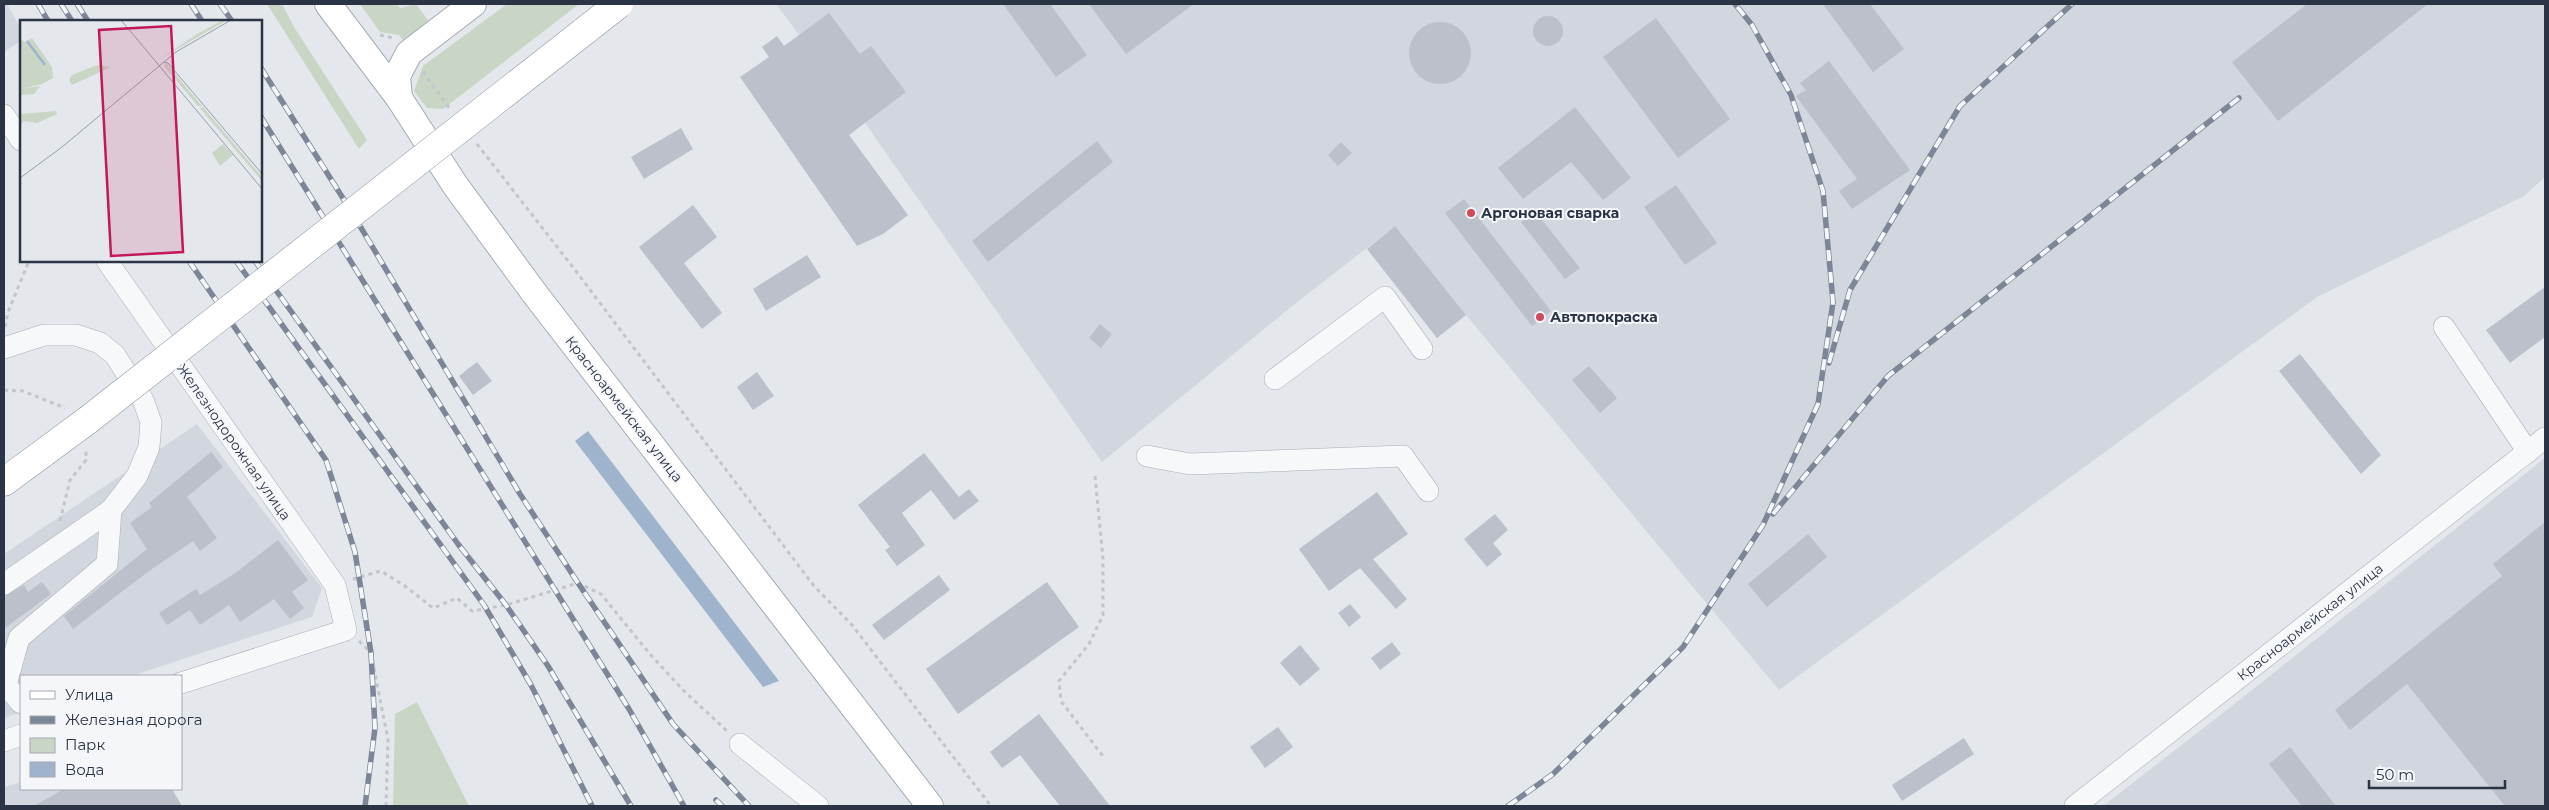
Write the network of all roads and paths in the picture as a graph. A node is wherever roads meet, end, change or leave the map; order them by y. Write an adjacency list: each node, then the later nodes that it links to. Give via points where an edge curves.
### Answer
1 (328, 4): 4 (main road, Красноармейская улица)
2 (473, 4): 6 (main road)
3 (619, 4): 20 (highway, bridge)
4 (347, 30): 6 (main road, via 381,50); 7 (main road, Красноармейская улица)
5 (379, 35): 6 (path, via 399,39)
6 (409, 54): 7 (main road, via 397,76); 8 (path)
7 (399, 98): 40 (main road, Красноармейская улица, via 455,185 535,294)
8 (454, 114)
9 (4, 116): 11 (street)
10 (471, 136): 41 (path, via 814,586 852,625)
11 (20, 139)
12 (29, 262): 15 (path, via 8,312)
13 (108, 262): 30 (street, Железнодорожная улица)
14 (2444, 327): 22 (street)
15 (4, 333)
16 (4, 348): 27 (street, via 44,335 76,335 100,343 115,355 143,400 151,422 149,447 137,476)
17 (1422, 349): 18 (street, via 1384,297)
18 (1275, 380)
19 (4, 390): 20 (path, via 22,391)
20 (82, 426): 25 (highway); 28 (path, via 86,460 70,480)
21 (2545, 438): 22 (street, Красноармейская улица)
22 (2528, 452): 42 (street, Красноармейская улица)
23 (1147, 456): 26 (street, via 1190,464 1403,456)
24 (1095, 476): 37 (path, via 1103,558 1103,615 1088,644 1059,681 1062,702)
25 (4, 482)
26 (1428, 491)
27 (111, 510): 28 (street); 33 (street, via 107,564 19,638 6,685)
28 (52, 550): 29 (street)
29 (4, 584)
30 (335, 585): 31 (street, Железнодорожная улица); 36 (path, via 381,571 433,608 457,598 472,611 506,605 578,583 601,594 677,684)
31 (346, 630): 32 (street); 38 (path, via 371,653 388,740)
32 (182, 683)
33 (20, 703)
34 (20, 735): 35 (street)
35 (4, 741)
36 (740, 744): 39 (street)
37 (1105, 759)
38 (386, 806)
39 (818, 806)
40 (930, 806)
41 (991, 806)
42 (2075, 806)

